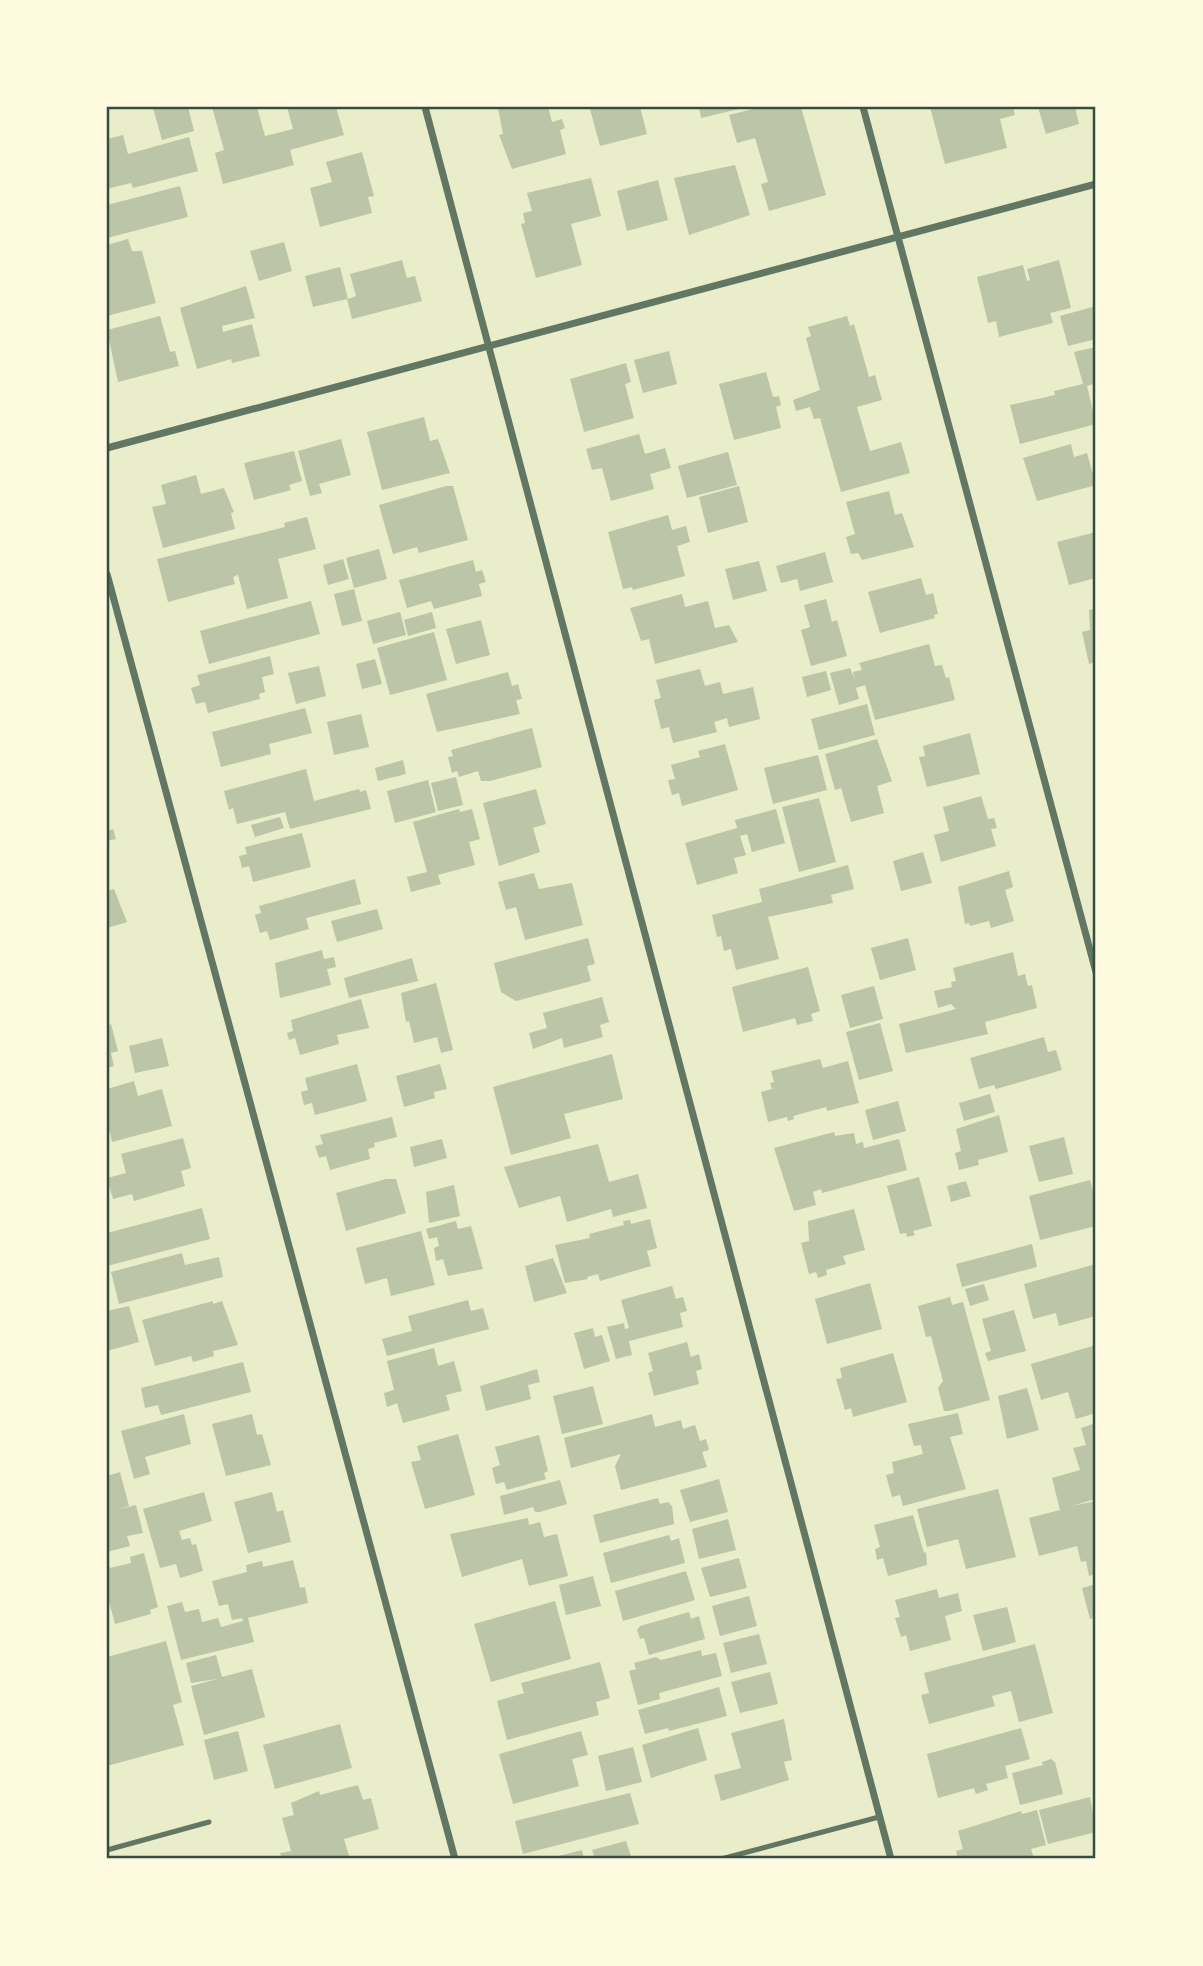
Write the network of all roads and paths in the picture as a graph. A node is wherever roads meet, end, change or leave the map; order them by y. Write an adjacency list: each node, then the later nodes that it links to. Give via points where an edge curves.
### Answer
1 (425, 107): 5 (street)
2 (863, 107): 4 (street)
3 (1096, 184): 4 (street)
4 (898, 237): 5 (street); 8 (street)
5 (489, 346): 6 (street); 9 (street)
6 (107, 448)
7 (107, 574): 12 (street)
8 (1096, 972)
9 (879, 1817): 13 (lane); 14 (street)
10 (209, 1822): 11 (lane)
11 (107, 1850)
12 (455, 1859)
13 (721, 1859)
14 (891, 1859)

